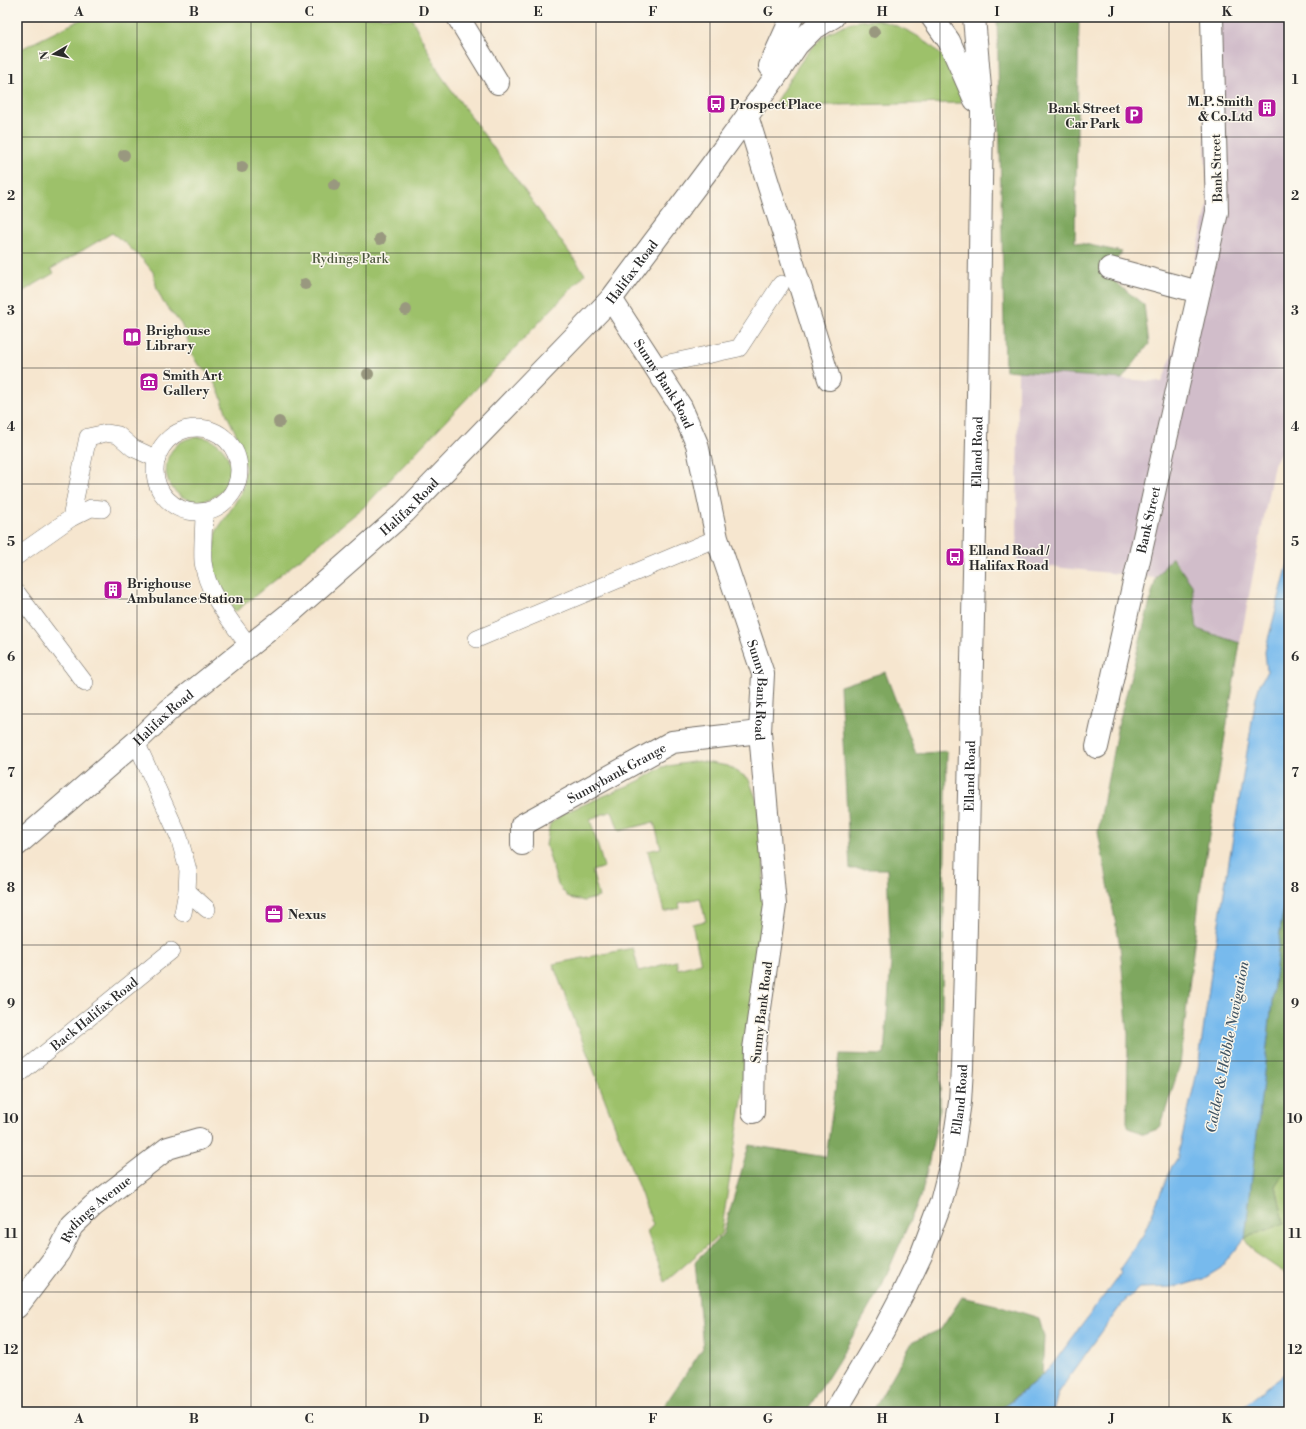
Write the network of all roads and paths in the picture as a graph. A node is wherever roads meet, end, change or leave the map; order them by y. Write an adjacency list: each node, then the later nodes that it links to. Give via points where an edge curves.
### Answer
1 (458, 17): 7 (main road)
2 (792, 17): 9 (main road, Halifax Road)
3 (833, 17): 9 (main road, Halifax Road, via 813,29 797,45)
4 (932, 17): 8 (main road, via 949,40)
5 (974, 17): 8 (main road, Elland Road)
6 (1212, 17): 12 (main road, Bank Street, via 1217,212)
7 (498, 83)
8 (982, 112): 39 (main road, Elland Road, via 966,954 960,1102 951,1163 941,1202 922,1253 883,1332)
9 (746, 116): 13 (main road, Halifax Road); 15 (main road)
10 (1110, 268): 12 (main road)
11 (782, 284): 14 (lane, via 739,348)
12 (1199, 292): 28 (main road, Bank Street)
13 (611, 299): 14 (main road, Sunny Bank Road); 24 (main road, Halifax Road, via 405,512)
14 (655, 366): 20 (main road, Sunny Bank Road, via 681,407 697,444)
15 (829, 378)
16 (157, 459): 18 (lane, via 156,481 162,494 184,511); 18 (lane, via 166,441 178,432 192,428 206,429 229,442 236,454 239,467 238,481 233,493 224,503); 19 (lane, via 133,448 118,435 106,433 88,437)
17 (102, 509): 19 (lane, via 91,508)
18 (204, 512): 24 (lane, via 203,562 207,578 218,602)
19 (71, 518): 21 (lane)
20 (717, 538): 23 (lane); 26 (main road, Sunny Bank Road, via 763,674)
21 (17, 556)
22 (17, 593): 25 (lane)
23 (478, 639)
24 (249, 646): 27 (main road, Halifax Road, via 169,710)
25 (85, 684)
26 (760, 732): 29 (main road, Sunnybank Grange, via 672,742 522,825); 36 (main road, Sunny Bank Road, via 775,904 754,1049)
27 (136, 742): 30 (main road, Halifax Road); 31 (lane, via 179,837 188,870)
28 (1097, 747)
29 (522, 844)
30 (17, 845)
31 (187, 891): 32 (lane); 33 (lane)
32 (207, 909)
33 (183, 913)
34 (171, 951): 35 (lane, Back Halifax Road)
35 (17, 1076)
36 (753, 1112)
37 (198, 1139): 38 (main road, Rydings Avenue, via 168,1148 93,1206 72,1226 58,1252)
38 (17, 1307)
39 (835, 1412)

